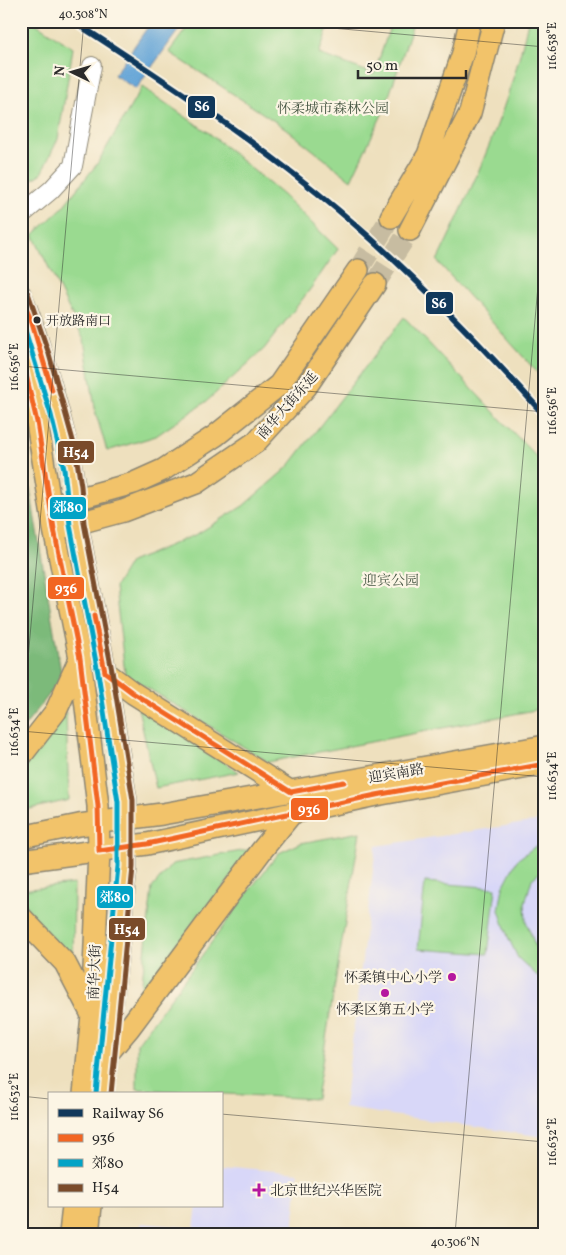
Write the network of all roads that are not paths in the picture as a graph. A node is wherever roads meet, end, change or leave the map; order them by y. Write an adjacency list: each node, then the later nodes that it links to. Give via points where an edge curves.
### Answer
1 (470, 21): 5 (main road, via 463,53 428,155)
2 (494, 21): 6 (main road, via 470,113)
3 (92, 66): 4 (street, via 73,166 51,190)
4 (21, 212)
5 (391, 217)
6 (410, 230)
7 (358, 270): 11 (main road, 南华大街东延, via 280,385 215,436 163,470 134,483)
8 (375, 284): 13 (main road, 南华大街东延, via 306,387 256,442 196,483 123,511)
9 (21, 296): 11 (main road, 南华大街, via 60,418)
10 (21, 352): 12 (main road, 南华大街, via 38,422)
11 (76, 500): 12 (main road, 南华大街东延); 13 (main road, 南华大街)
12 (50, 506): 14 (main road, 南华大街)
13 (77, 524): 14 (main road, 南华大街东延); 16 (main road, 南华大街)
14 (54, 529): 15 (main road, 南华大街)
15 (80, 658): 18 (main road, via 56,711); 23 (main road, 南华大街)
16 (105, 672): 20 (main road); 22 (main road, 南华大街, via 126,801)
17 (545, 746): 20 (main road, 迎宾南路)
18 (21, 756)
19 (545, 764): 21 (main road, 迎宾南路, via 376,794)
20 (291, 792): 22 (main road, 迎宾南路)
21 (292, 813): 25 (main road, 迎宾南路); 30 (main road)
22 (126, 820): 23 (main road, 迎宾南路); 25 (main road, 南华大街)
23 (99, 823): 24 (main road, 迎宾南路); 26 (main road, 南华大街)
24 (21, 837)
25 (126, 847): 26 (main road, 迎宾南路); 30 (main road, 南华大街)
26 (99, 851): 27 (main road, 迎宾南路); 29 (main road, 南华大街)
27 (21, 861)
28 (21, 917): 29 (main road, via 65,963)
29 (92, 1015): 31 (main road, 南华大街)
30 (108, 1053): 32 (main road, 南华大街)
31 (84, 1092)
32 (103, 1092)
33 (73, 1208): 35 (main road)
34 (91, 1208): 36 (main road)
35 (70, 1234)
36 (88, 1234)

